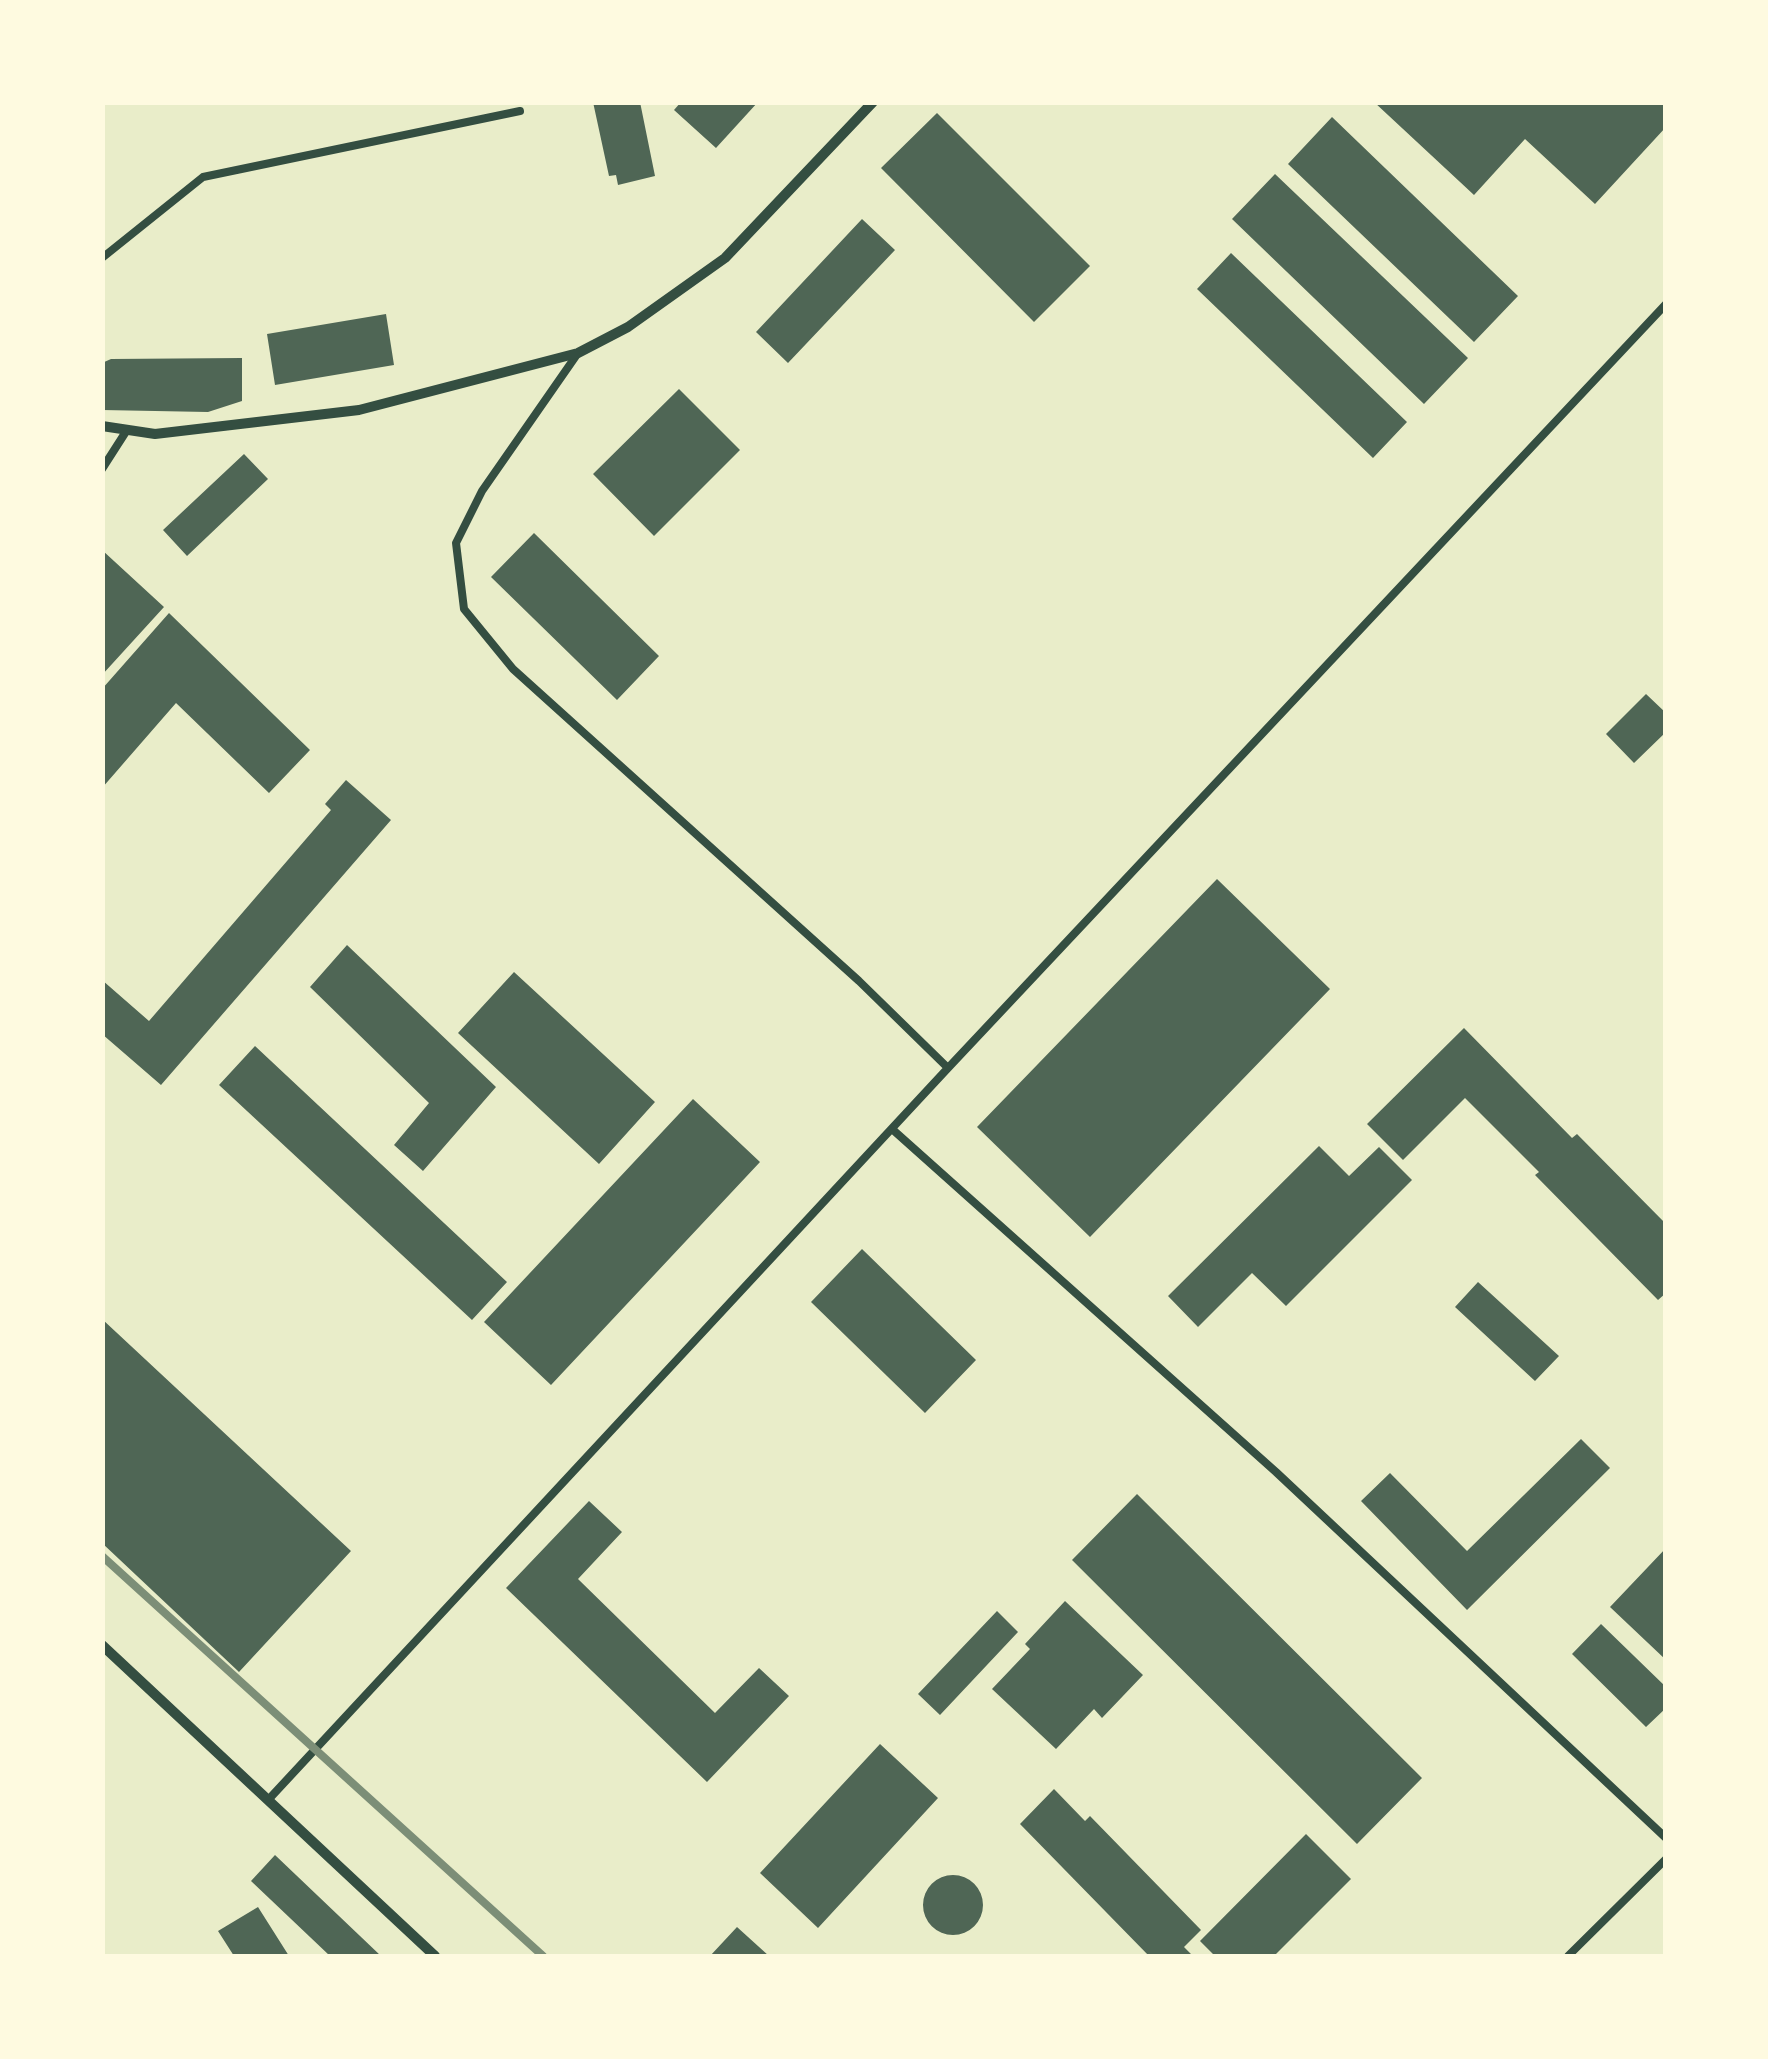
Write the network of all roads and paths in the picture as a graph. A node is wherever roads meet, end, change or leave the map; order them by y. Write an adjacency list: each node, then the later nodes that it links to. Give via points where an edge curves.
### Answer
1 (872, 102): 5 (street, via 725,258 628,328)
2 (520, 111): 3 (lane, via 203,177)
3 (102, 258)
4 (1666, 304): 9 (lane)
5 (578, 353): 7 (street, via 359,410 155,434); 9 (lane, via 482,491 456,543 464,609 513,669)
6 (102, 426): 7 (street)
7 (128, 430): 8 (lane)
8 (102, 469)
9 (948, 1068): 10 (lane)
10 (892, 1129): 12 (lane); 13 (lane, via 1276,1472)
11 (102, 1645): 12 (street)
12 (269, 1799): 15 (street)
13 (1666, 1838)
14 (1666, 1860): 16 (lane)
15 (434, 1956)
16 (1568, 1956)

